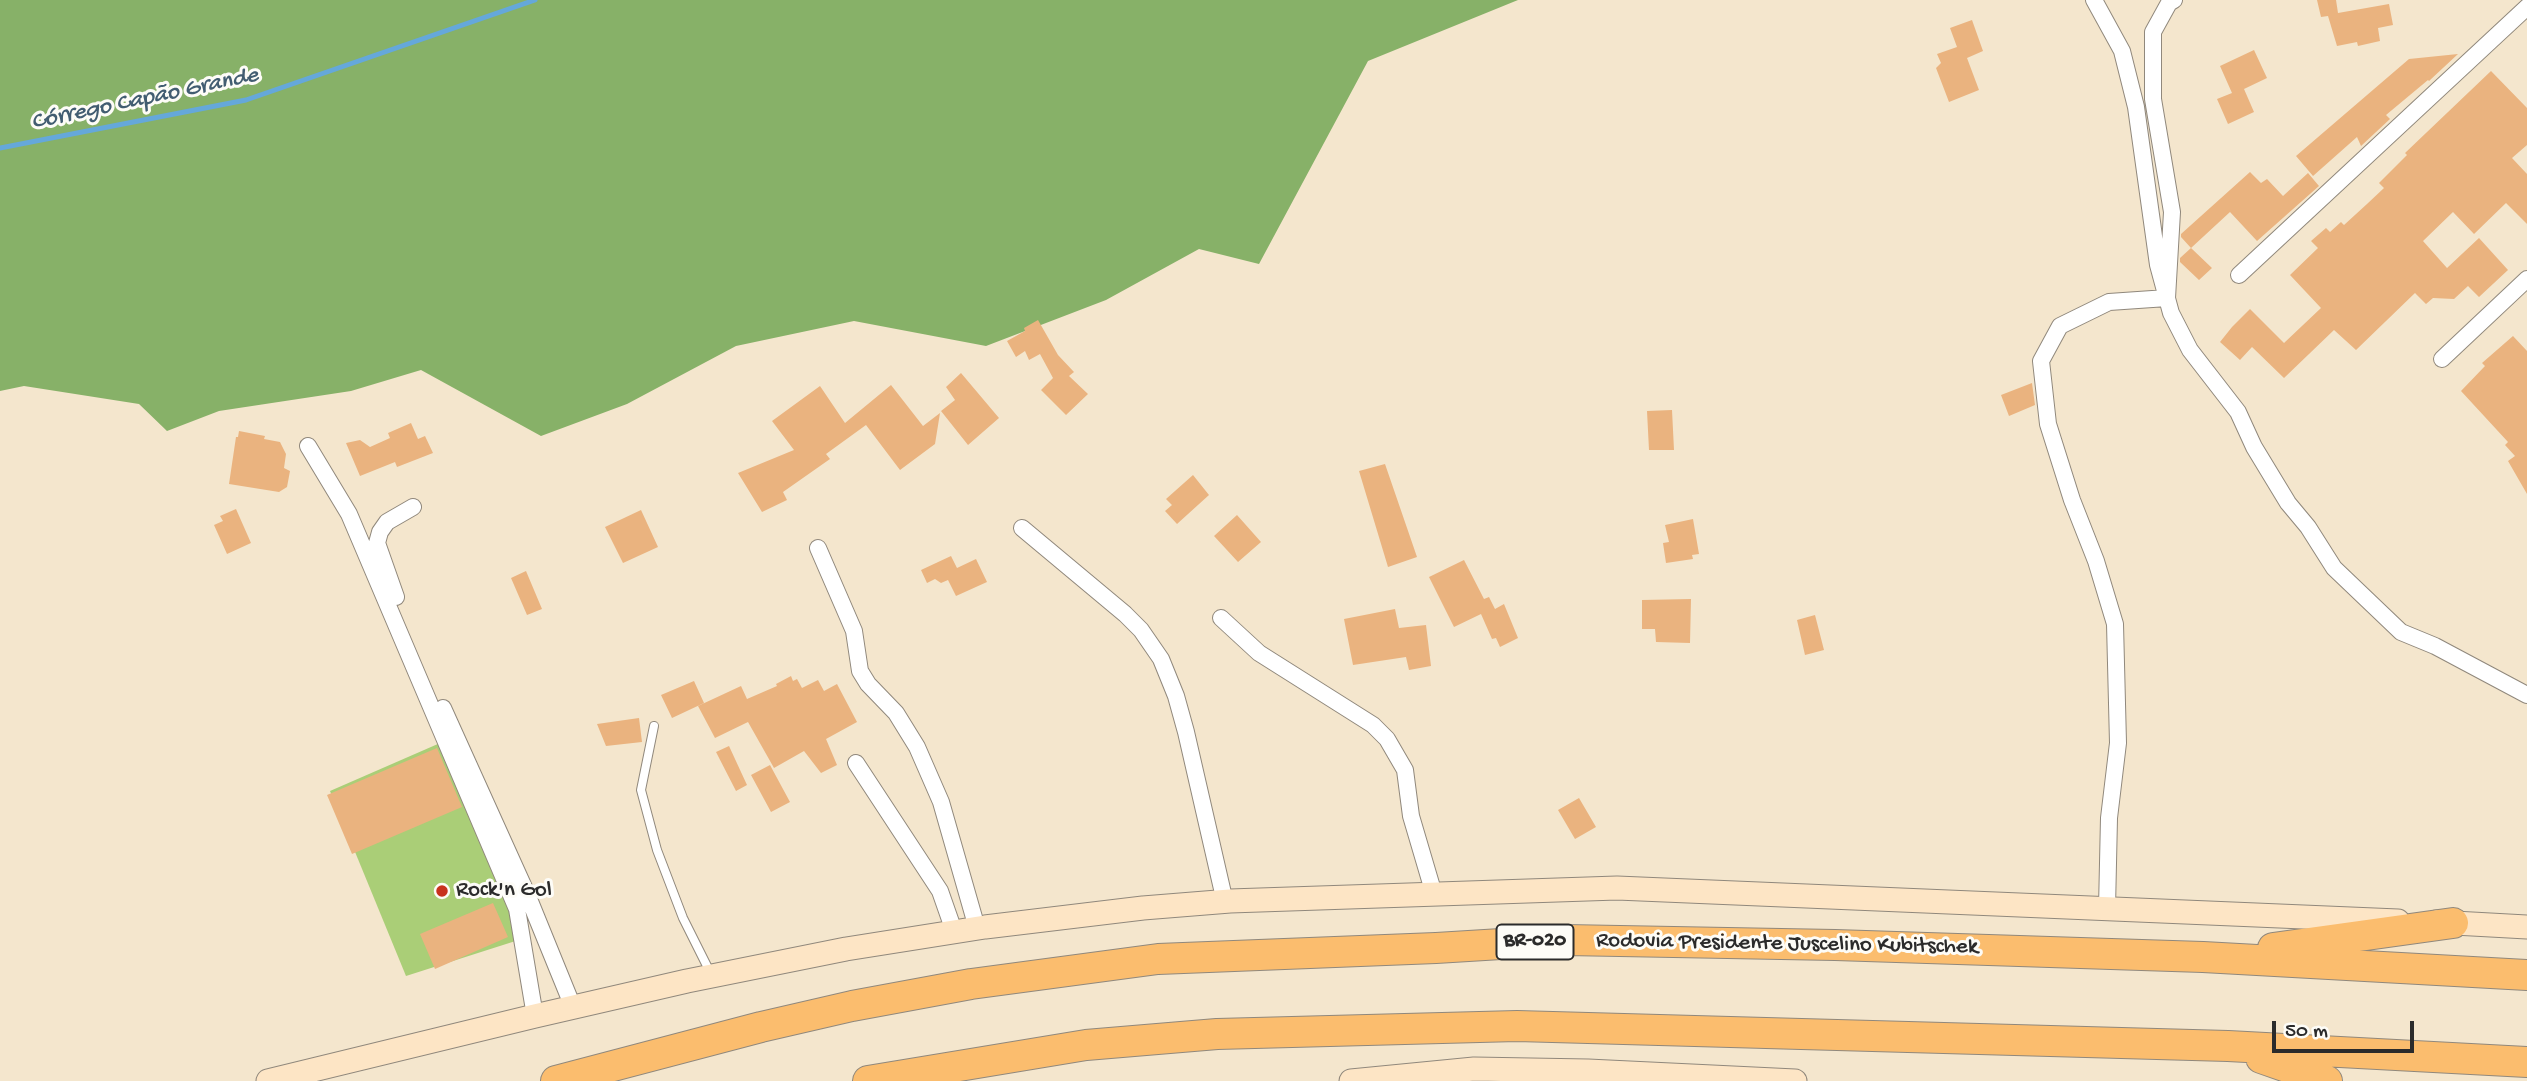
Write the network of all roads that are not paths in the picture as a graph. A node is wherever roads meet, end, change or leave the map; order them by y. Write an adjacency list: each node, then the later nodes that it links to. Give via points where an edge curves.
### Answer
1 (2094, 0): 6 (street, via 2122,51 2136,107 2158,265)
2 (2174, 0): 6 (street, via 2153,32 2153,99 2172,212)
3 (2527, 7): 4 (street)
4 (2239, 275)
5 (2527, 279): 7 (street)
6 (2167, 298): 13 (street, via 2190,350 2238,412 2274,481 2334,568 2401,632); 18 (street, via 2109,302 2060,326 2041,361 2048,424 2115,624 2119,743 2109,818)
7 (2442, 359)
8 (308, 446): 26 (street, via 349,514 517,909)
9 (413, 507): 25 (street, via 380,531 377,543 383,562)
10 (1022, 528): 17 (street, via 1125,614 1161,659 1186,732)
11 (818, 548): 21 (street, via 854,631 860,671 903,724 941,802)
12 (1221, 618): 16 (street, via 1259,653 1373,725 1387,739 1405,769 1411,816)
13 (2527, 695)
14 (654, 726): 24 (lane, via 641,790 657,850)
15 (856, 763): 21 (street)
16 (1434, 894): 17 (main road); 18 (main road, via 1617,888)
17 (1225, 902): 21 (main road)
18 (2107, 908): 19 (main road)
19 (2453, 923): 20 (main road); 22 (highway)
20 (2527, 926)
21 (965, 930): 24 (main road)
22 (2203, 957): 23 (highway, Rodovia Presidente Juscelino Kubitschek / BR-020); 31 (highway, Rodovia Presidente Juscelino Kubitschek / BR-020, via 1566,940 1158,959 971,984 852,1006)
23 (2527, 975)
24 (712, 976): 25 (main road)
25 (573, 1007): 26 (main road)
26 (535, 1016): 30 (main road)
27 (2228, 1046): 28 (highway); 32 (highway, via 1517,1026 1217,1034 1086,1045); 35 (highway)
28 (2527, 1062)
29 (1589, 1076): 33 (main road, via 1474,1069); 34 (main road)
30 (268, 1081)
31 (556, 1081)
32 (868, 1081)
33 (1350, 1081)
34 (1795, 1081)
35 (2327, 1081)

